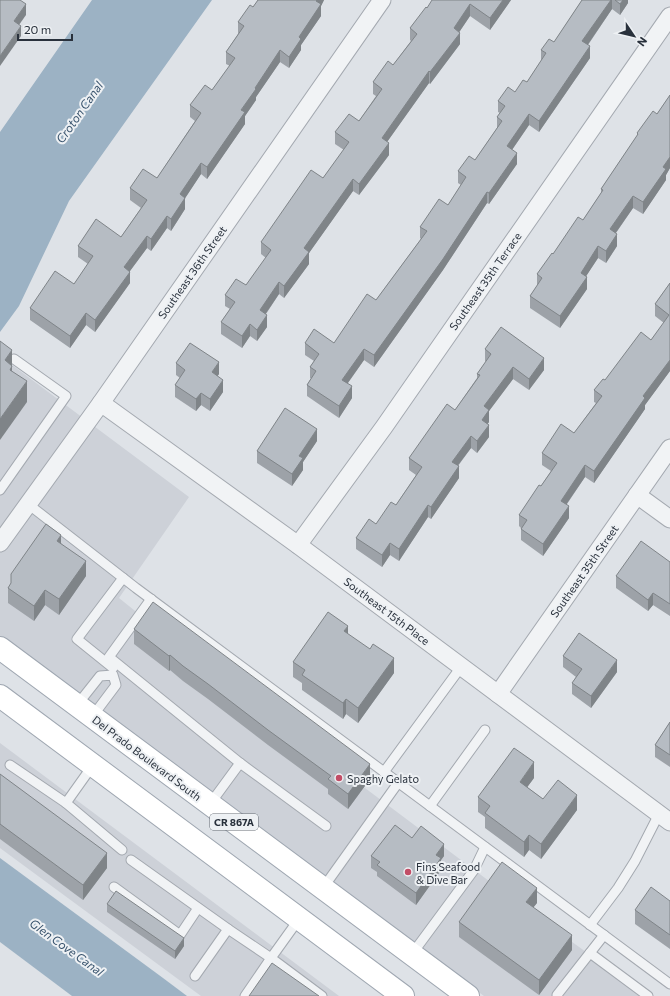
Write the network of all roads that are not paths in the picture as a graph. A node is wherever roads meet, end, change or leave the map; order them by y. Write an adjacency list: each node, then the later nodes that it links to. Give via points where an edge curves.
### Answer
1 (382, 0): 4 (street, Southeast 36th Street)
2 (670, 16): 11 (street, Southeast 35th Terrace)
3 (14, 360): 6 (lane, via 66,396)
4 (101, 403): 8 (street, Southeast 36th Street); 11 (street, Southeast 15th Place)
5 (670, 448): 7 (street, Southeast 35th Street)
6 (0, 490)
7 (637, 495): 9 (street); 17 (street, Southeast 35th Street)
8 (28, 504): 10 (street, Southeast 36th Street); 12 (lane)
9 (670, 519)
10 (2, 535)
11 (298, 545): 15 (street, Southeast 15th Place)
12 (123, 578): 13 (lane); 16 (lane, via 77,639)
13 (151, 599): 16 (lane, via 109,657); 24 (lane)
14 (0, 648): 19 (main road, Del Prado Boulevard South / CR 867A)
15 (461, 667): 17 (street, Southeast 15th Place); 24 (lane)
16 (116, 670): 19 (lane, via 100,676); 19 (lane, via 116,685); 21 (lane)
17 (498, 694): 29 (street, Southeast 15th Place)
18 (0, 696): 23 (main road)
19 (85, 711): 27 (main road, Del Prado Boulevard South / CR 867A)
20 (485, 730): 28 (lane)
21 (240, 763): 27 (lane); 30 (lane)
22 (10, 764): 26 (lane)
23 (93, 765): 26 (lane); 37 (main road)
24 (384, 772): 25 (lane)
25 (398, 783): 28 (lane); 35 (lane)
26 (66, 803): 32 (lane)
27 (210, 804): 35 (main road, Del Prado Boulevard South / CR 867A)
28 (430, 806): 31 (lane)
29 (664, 818): 38 (lane)
30 (326, 826)
31 (485, 847): 38 (lane); 42 (lane, via 474,870)
32 (122, 850)
33 (131, 860): 36 (lane)
34 (114, 887): 36 (lane, via 180,935)
35 (323, 888): 42 (main road, Del Prado Boulevard South / CR 867A)
36 (198, 908): 39 (lane)
37 (299, 919): 43 (lane); 48 (main road)
38 (590, 925): 40 (lane)
39 (228, 929): 43 (lane); 44 (lane)
40 (604, 935): 41 (lane); 45 (lane)
41 (590, 953): 50 (lane); 51 (lane)
42 (412, 954): 49 (main road, Del Prado Boulevard South / CR 867A)
43 (271, 958): 46 (lane); 47 (lane)
44 (195, 976)
45 (670, 984)
46 (245, 996)
47 (322, 996)
48 (403, 996)
49 (468, 996)
50 (557, 996)
51 (648, 996)

